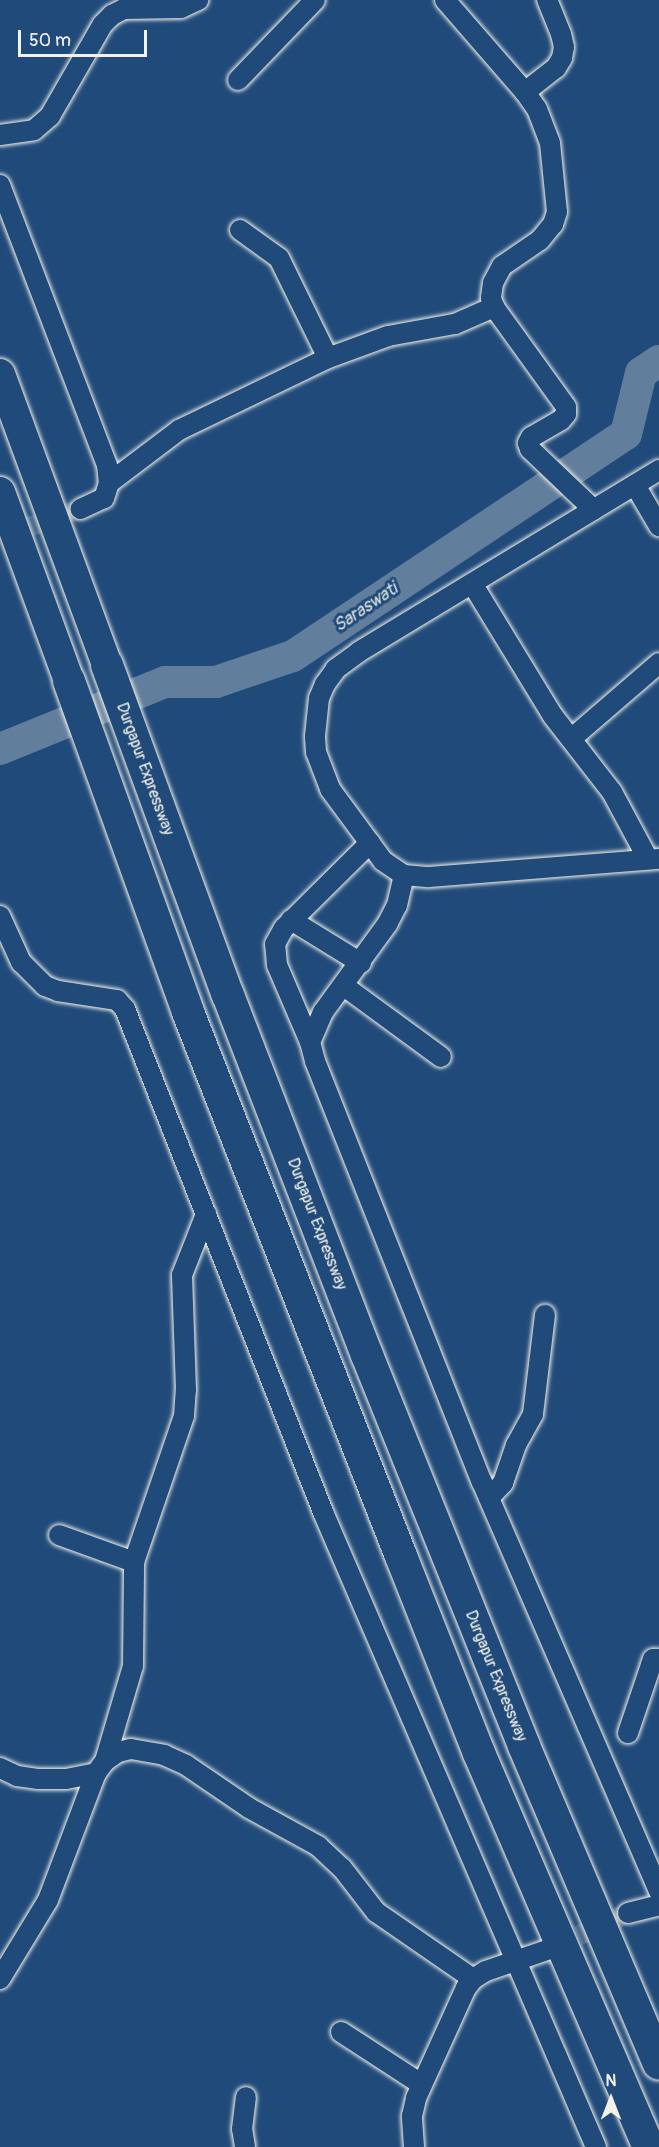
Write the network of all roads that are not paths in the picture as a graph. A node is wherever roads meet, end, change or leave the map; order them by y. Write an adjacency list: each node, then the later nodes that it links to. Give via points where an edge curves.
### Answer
1 (198, 0): 7 (street, via 181,8 124,9 112,15 50,116 34,129)
2 (315, 0): 5 (street)
3 (445, 0): 6 (street)
4 (547, 0): 6 (street, via 561,34 562,58 556,68)
5 (238, 80)
6 (525, 92): 10 (street, via 537,109 550,143 557,212 540,240 513,256 497,273 491,290)
7 (0, 135)
8 (0, 185): 14 (street, via 107,465)
9 (240, 230): 11 (street, via 279,258)
10 (494, 307): 11 (street, via 455,324 388,336); 17 (street, via 566,407 561,420 531,437 528,443 534,454)
11 (328, 358): 14 (street, via 179,430)
12 (0, 374): 22 (main road, Durgapur Expressway)
13 (659, 470): 15 (street)
14 (109, 483): 18 (street, via 104,498)
15 (635, 485): 17 (street); 19 (street)
16 (0, 492): 23 (main road)
17 (591, 507): 20 (street)
18 (80, 509)
19 (659, 526)
20 (473, 585): 24 (street); 25 (street, via 359,652 336,669 322,691 315,737 320,767 330,789)
21 (659, 663): 24 (street)
22 (107, 665): 51 (highway, Durgapur Expressway, via 228,995 380,1387 524,1746)
23 (69, 681): 57 (highway, via 188,1012 479,1754)
24 (571, 739): 26 (street, via 612,792)
25 (370, 843): 27 (street, via 383,861); 29 (street)
26 (653, 859): 27 (street, via 429,877)
27 (404, 875): 30 (street, via 388,923)
28 (0, 916): 34 (street, via 21,962 45,986 117,1000 125,1009)
29 (291, 920): 30 (street); 32 (street, via 278,936 275,953)
30 (361, 963): 31 (street)
31 (344, 986): 32 (street, via 323,1012); 33 (street)
32 (310, 1042): 36 (street)
33 (441, 1057)
34 (206, 1214): 38 (street, via 182,1275 184,1416); 47 (street, via 323,1512)
35 (544, 1315): 36 (street, via 533,1414 516,1444 502,1483)
36 (489, 1498): 43 (street)
37 (59, 1535): 38 (street)
38 (134, 1562): 41 (street, via 133,1666)
39 (659, 1659): 40 (street, via 653,1659)
40 (628, 1733)
41 (101, 1767): 42 (street, via 66,1779 17,1776); 48 (street, via 48,1900); 49 (street, via 118,1752 131,1749 164,1755 186,1766 249,1808 318,1846 342,1868 376,1912)
42 (0, 1768)
43 (659, 1892)
44 (659, 1905): 45 (street)
45 (628, 1913)
46 (547, 1950): 47 (street)
47 (515, 1961): 49 (street); 56 (street)
48 (2, 1973)
49 (472, 1979): 52 (street, via 454,2009)
50 (341, 2032): 52 (street)
51 (659, 2064)
52 (422, 2084): 55 (street, via 412,2116)
53 (246, 2097): 54 (street, via 242,2129)
54 (245, 2147)
55 (414, 2147)
56 (596, 2147)
57 (649, 2147)

